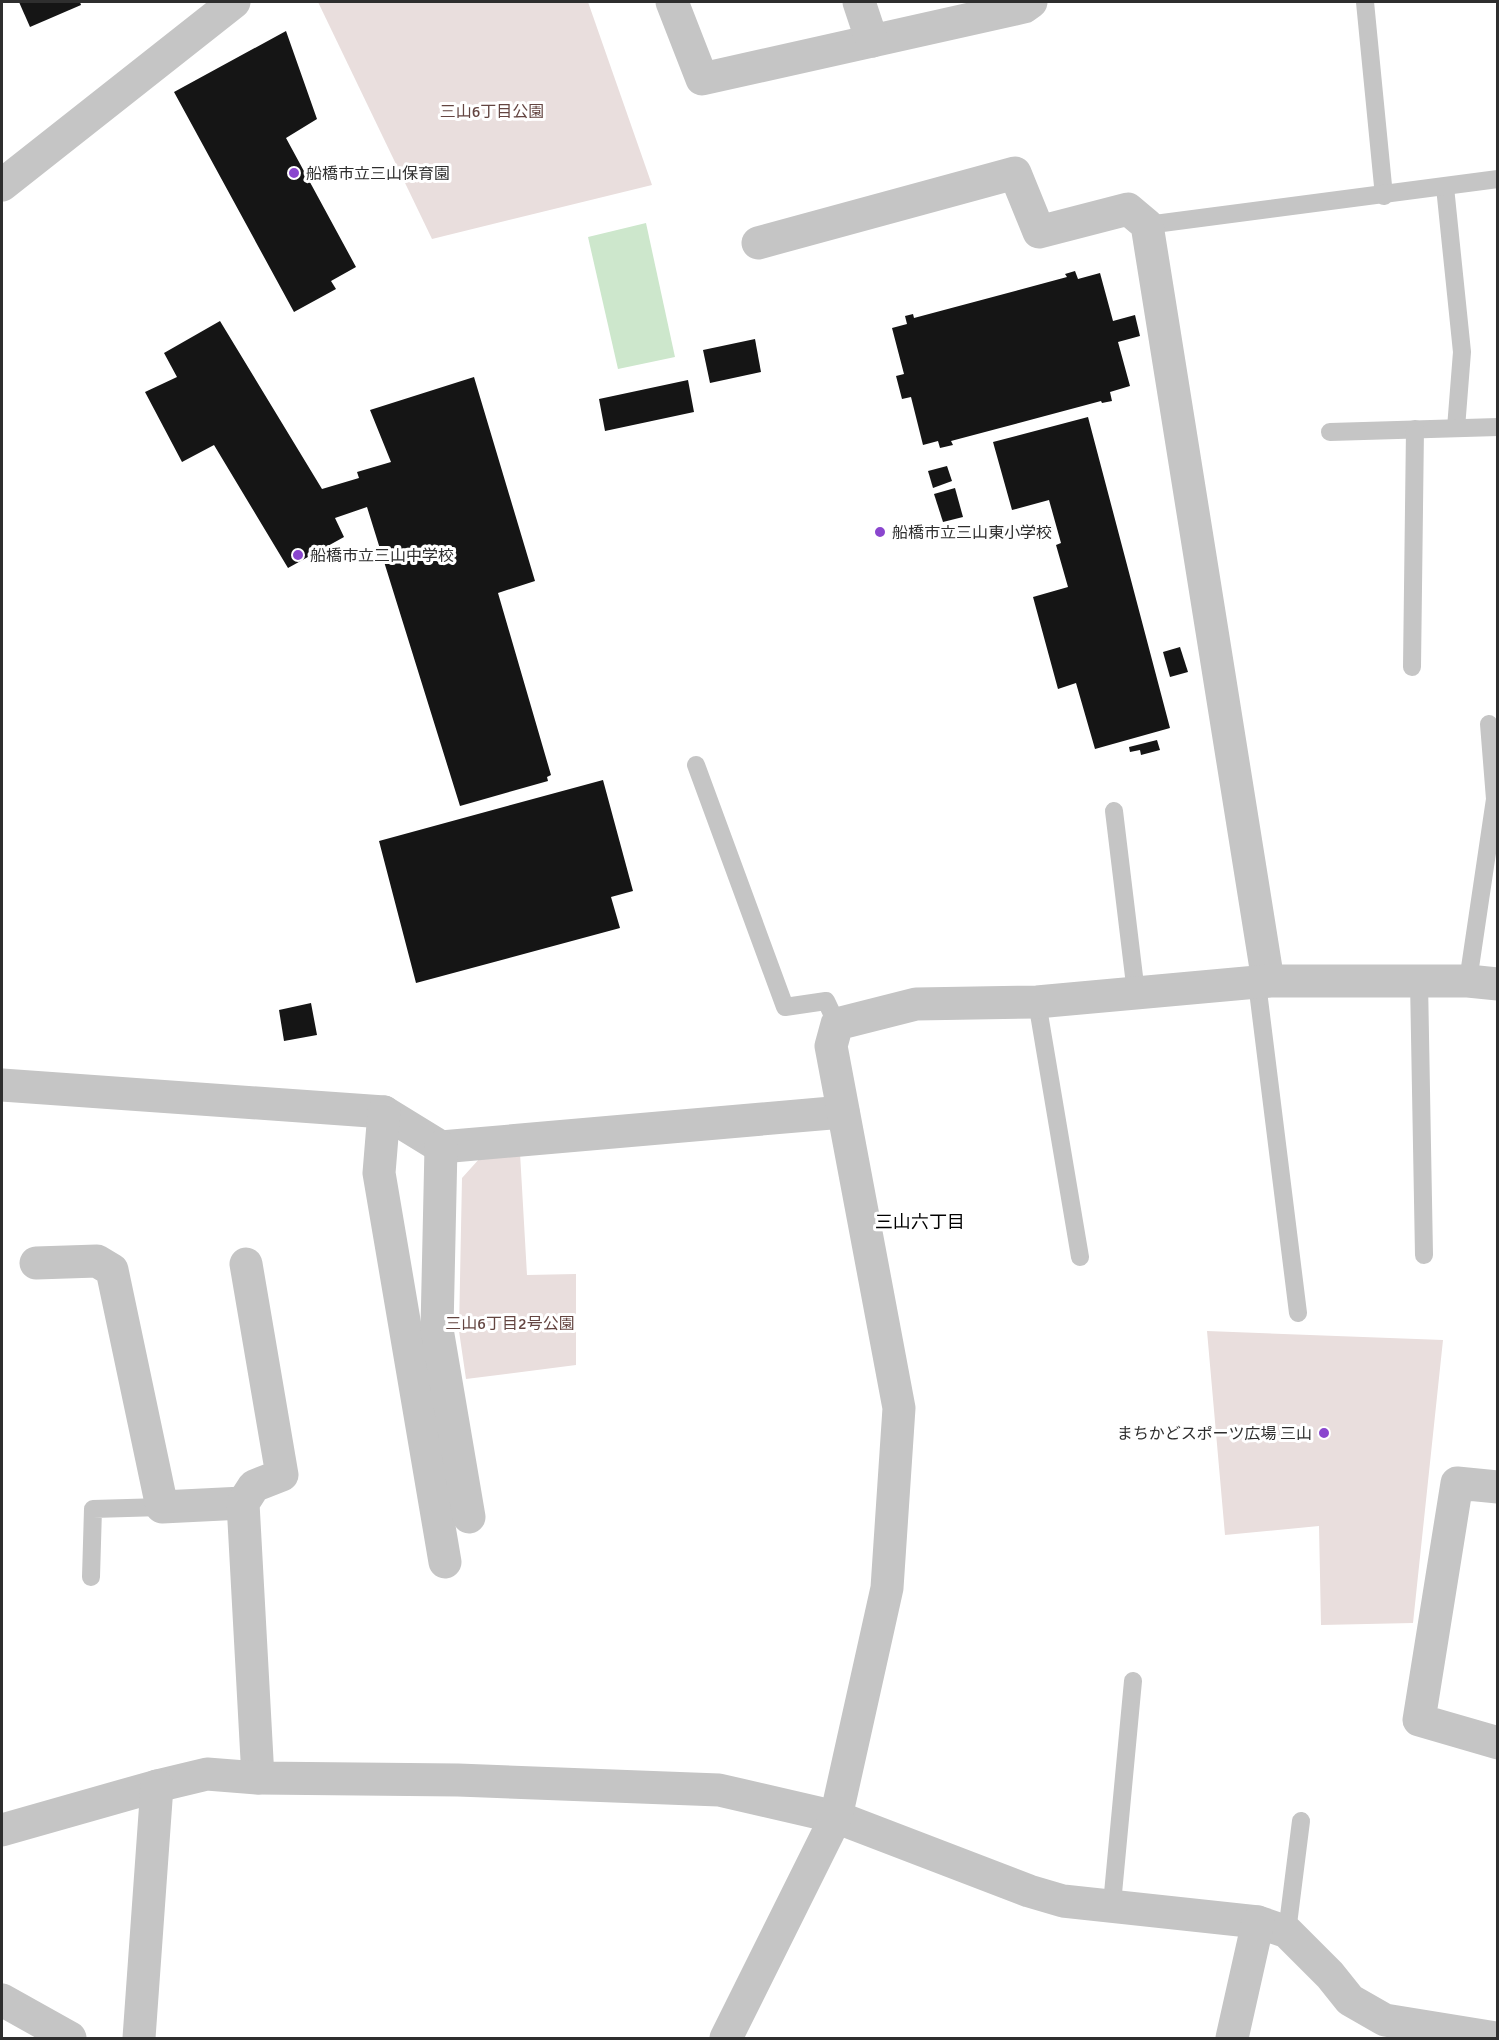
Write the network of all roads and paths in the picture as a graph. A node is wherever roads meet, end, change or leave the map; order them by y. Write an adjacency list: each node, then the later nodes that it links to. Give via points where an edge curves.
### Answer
1 (234, 2): 8 (street)
2 (672, 2): 6 (street, via 702,79)
3 (859, 2): 6 (street)
4 (1031, 2): 6 (street, via 1024,7)
5 (1365, 2): 10 (lane)
6 (872, 41)
7 (1497, 179): 9 (lane)
8 (2, 185)
9 (1445, 187): 10 (lane); 14 (lane, via 1462,352)
10 (1384, 196): 11 (lane)
11 (1147, 225): 12 (street, via 1128,210 1039,232 1015,173); 22 (street)
12 (758, 243)
13 (1497, 427): 14 (lane)
14 (1456, 428): 15 (lane)
15 (1415, 429): 16 (lane); 17 (lane)
16 (1330, 432)
17 (1412, 667)
18 (1489, 724): 23 (lane, via 1496,799)
19 (696, 765): 26 (lane, via 785,1008 826,1001)
20 (1114, 811): 24 (lane)
21 (1419, 981): 22 (street); 23 (street); 31 (lane)
22 (1262, 982): 24 (street); 35 (lane)
23 (1483, 983)
24 (1136, 993): 25 (street)
25 (1037, 1002): 26 (street, via 916,1004); 32 (lane)
26 (837, 1024): 29 (street, via 831,1046)
27 (2, 1085): 28 (street)
28 (384, 1112): 30 (street); 40 (street, via 379,1173)
29 (843, 1112): 30 (street); 46 (street, via 899,1408 886,1587)
30 (441, 1146): 39 (street, via 437,1329)
31 (1424, 1255)
32 (1080, 1257)
33 (36, 1263): 38 (street, via 97,1261 112,1270)
34 (246, 1264): 37 (street, via 282,1475 254,1486)
35 (1298, 1313)
36 (1497, 1485): 43 (street, via 1457,1483 1419,1720)
37 (243, 1503): 38 (street); 44 (street)
38 (162, 1507): 41 (lane, via 93,1509)
39 (469, 1517)
40 (445, 1562)
41 (91, 1577)
42 (1133, 1681): 49 (lane)
43 (1497, 1743)
44 (258, 1778): 45 (street, via 207,1774); 46 (street, via 458,1780 719,1790)
45 (157, 1786): 48 (street); 53 (street)
46 (836, 1816): 49 (street, via 1029,1891 1063,1901); 54 (street)
47 (1301, 1821): 50 (lane)
48 (2, 1830)
49 (1112, 1904): 50 (street)
50 (1272, 1927): 55 (street); 56 (street, via 1330,1975 1350,2000 1385,2020)
51 (2, 2000): 52 (street)
52 (70, 2038)
53 (139, 2038)
54 (726, 2038)
55 (1232, 2038)
56 (1496, 2038)

